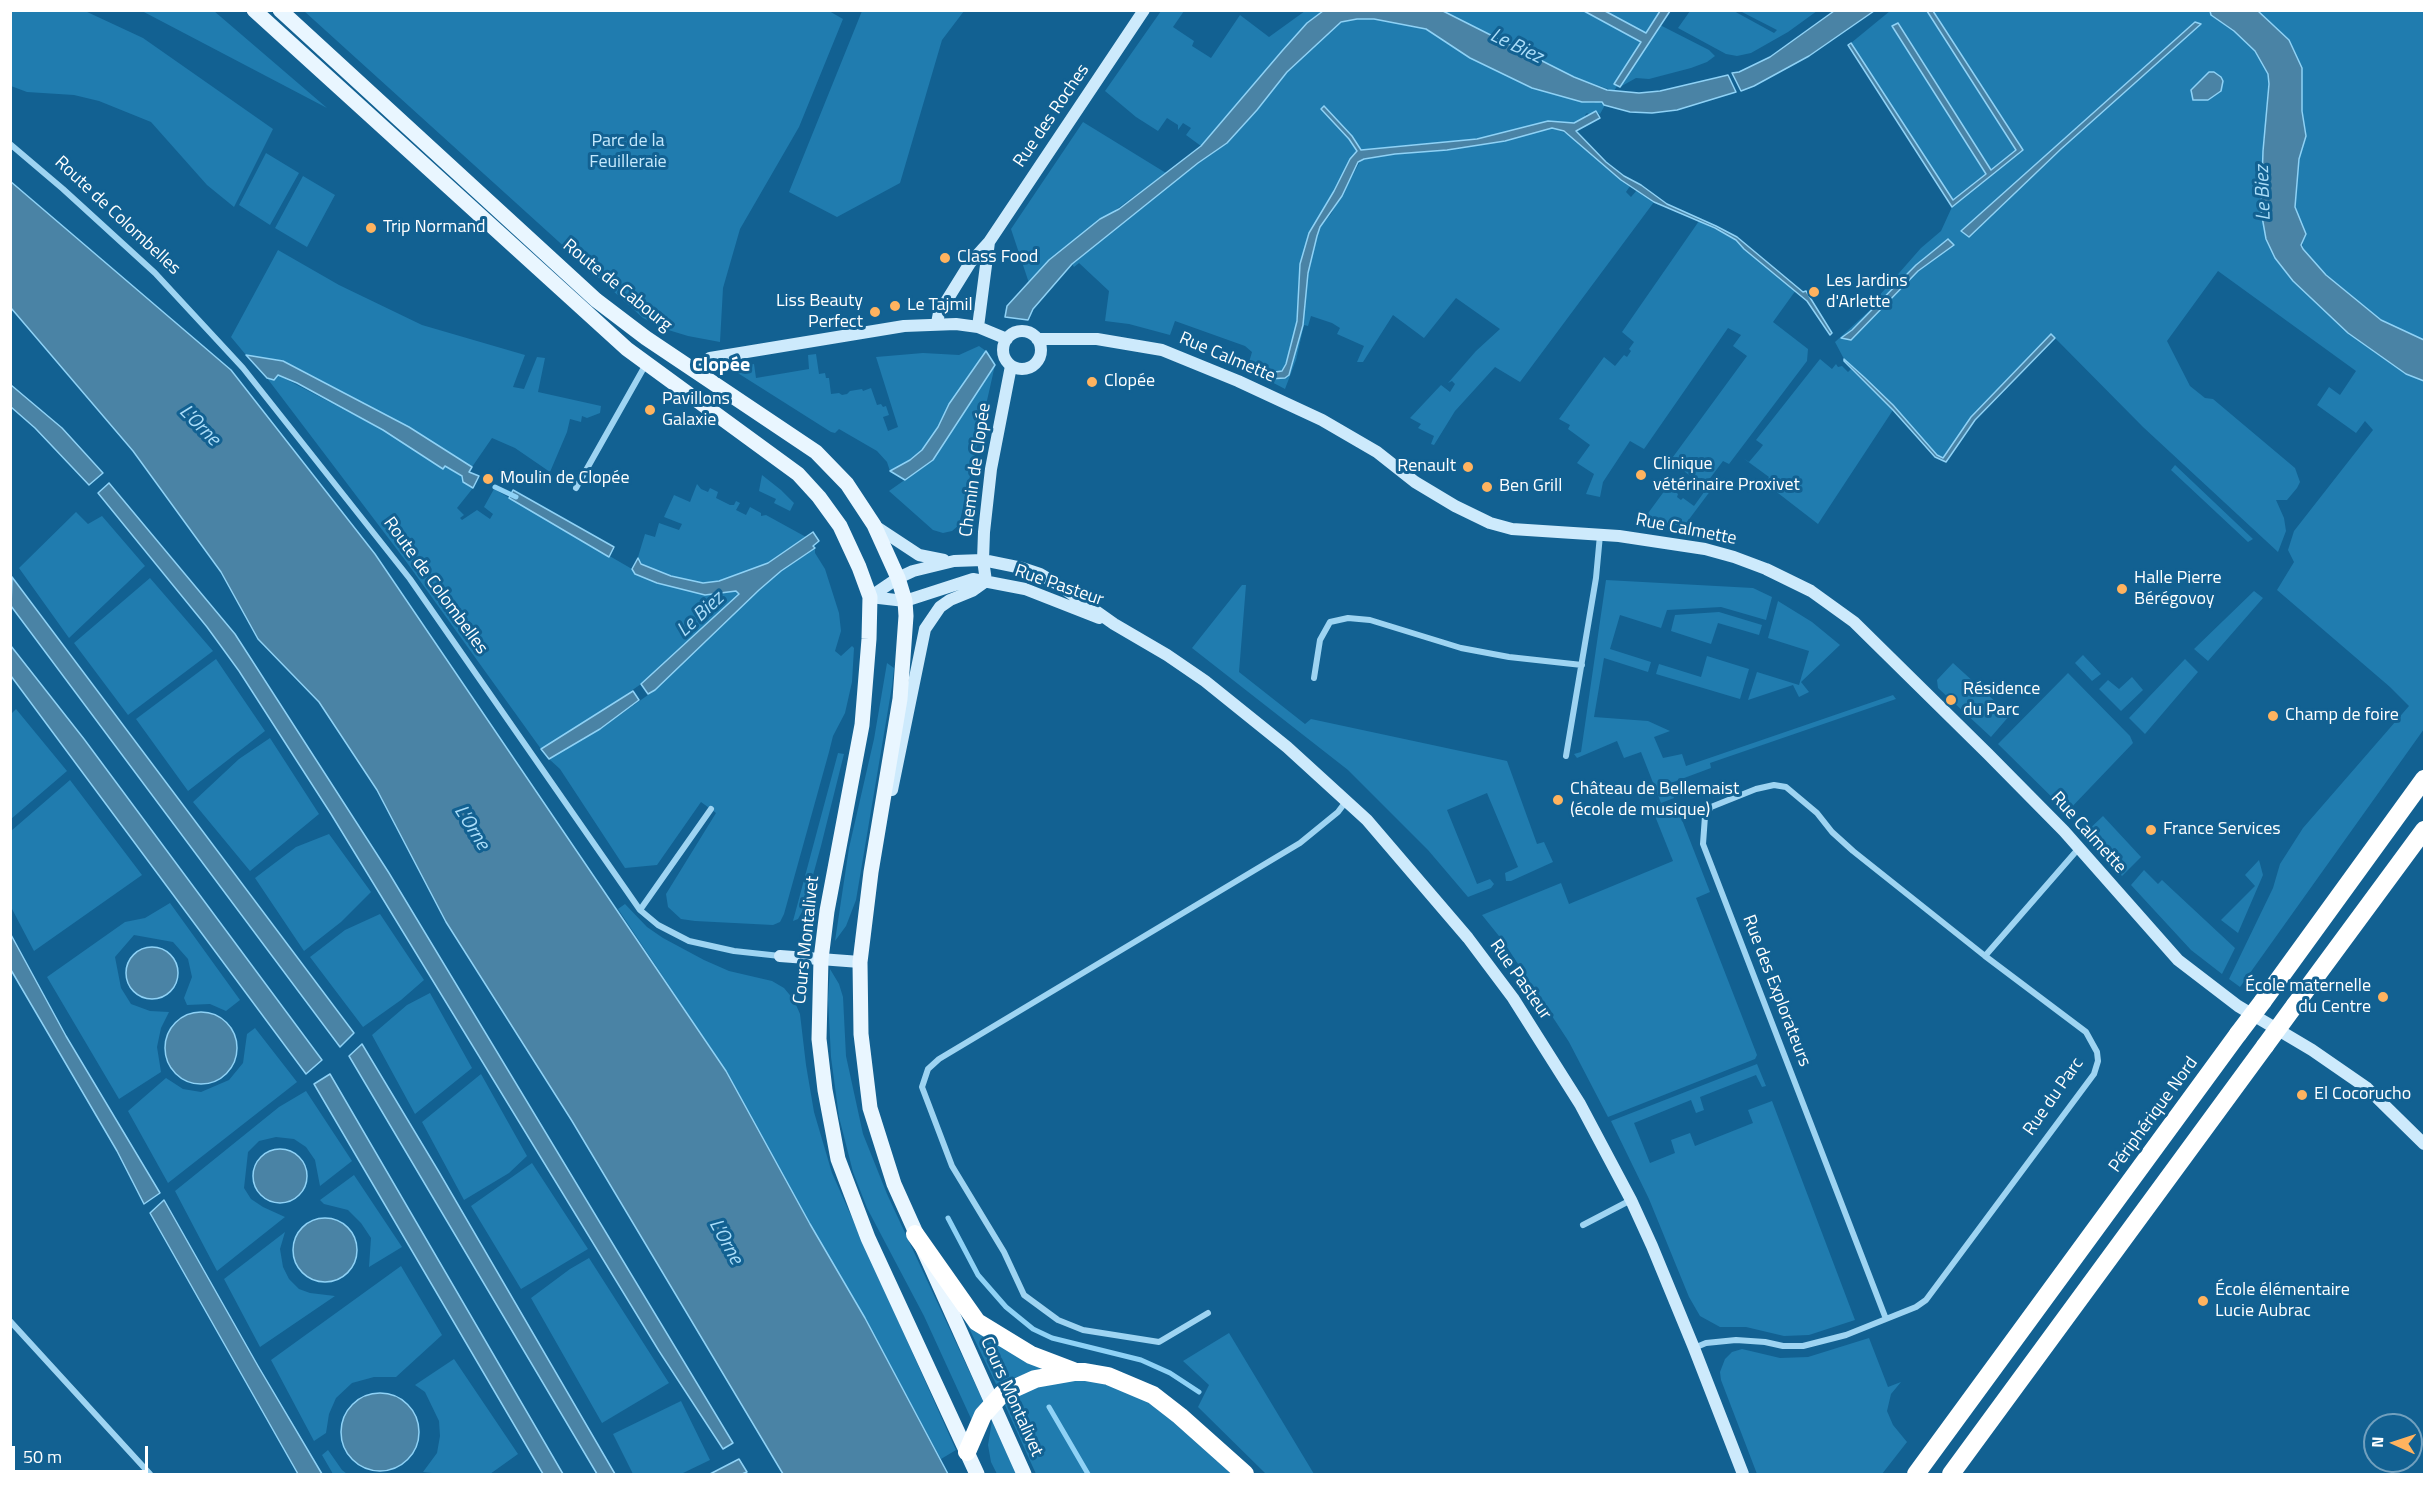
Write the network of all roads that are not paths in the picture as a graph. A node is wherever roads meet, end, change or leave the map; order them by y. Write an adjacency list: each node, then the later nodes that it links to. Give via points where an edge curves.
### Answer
1 (254, 10): 10 (main road, Route de Cabourg)
2 (280, 10): 12 (main road, Route de Cabourg, via 596,300)
3 (1144, 10): 5 (street, Rue des Roches)
4 (10, 144): 32 (street, Route de Colombelles, via 155,273 250,377 410,579)
5 (989, 242): 6 (street, Rue des Roches, via 970,263 939,313); 7 (street, Rue des Roches)
6 (938, 323): 7 (street); 12 (street, via 710,358)
7 (978, 327): 8 (street)
8 (1007, 339): 9 (street, via 1019,332); 11 (street, via 1004,353)
9 (1037, 339): 11 (street, via 1041,354 1038,361 1026,369); 15 (street, Rue Calmette, via 1097,339 1162,350 1322,420 1377,452 1415,482 1490,523 1534,531)
10 (646, 364): 13 (street); 20 (main road, Route de Cabourg, via 808,484 840,526)
11 (1011, 366): 16 (street, Chemin de Clopée, via 991,469)
12 (696, 371): 14 (main road, Route de Cabourg, via 816,452 847,484)
13 (576, 488)
14 (874, 525): 17 (street, via 919,555); 18 (main road, Route de Cabourg)
15 (1600, 535): 23 (street); 31 (street, Rue Calmette, via 1715,551 1811,591 1854,622 1898,664)
16 (983, 560): 17 (street, Rue Pasteur); 19 (street, Chemin de Clopée); 22 (street, Rue Pasteur, via 1040,574)
17 (954, 561): 18 (street, Rue Pasteur)
18 (898, 578): 20 (street, Rue Pasteur); 21 (main road, Route de Cabourg)
19 (986, 581): 21 (street, Rue Pasteur, via 964,581); 22 (street, Rue Pasteur, via 1025,589); 29 (street, via 940,607 925,629 889,807)
20 (870, 597): 21 (street, Rue Pasteur); 35 (main road, Cours Montalivet, via 862,725)
21 (905, 602): 29 (main road, Cours Montalivet, via 901,690)
22 (1114, 624): 27 (street, Rue Pasteur, via 1205,681)
23 (1582, 665): 24 (street, via 1461,648 1370,620 1348,618 1330,622 1320,640); 25 (street)
24 (1314, 678)
25 (1566, 756)
26 (2424, 779): 53 (highway, Périphérique Nord, bridge)
27 (1347, 800): 38 (street, Rue Pasteur, via 1452,918 1513,998 1580,1104); 41 (street, via 1300,843 939,1059 928,1069 922,1086 952,1166 1004,1252 1024,1295 1058,1320 1083,1330 1159,1342)
28 (711, 809): 32 (street)
29 (879, 827): 36 (main road, Cours Montalivet)
30 (2424, 830): 54 (highway, bridge)
31 (2079, 848): 34 (street); 37 (street, Rue Calmette, via 2178,960 2221,995 2367,1088)
32 (640, 910): 33 (street, Route de Colombelles, via 658,925 689,941)
33 (780, 956): 35 (street, Route de Colombelles)
34 (1985, 956): 42 (street, Rue du Parc, via 2086,1032 2097,1052 2097,1066 1926,1300); 42 (street, Rue des Explorateurs, via 1853,851 1786,787 1756,789 1711,807 1705,816 1703,844)
35 (821, 959): 36 (street, Route de Colombelles); 47 (main road, Cours Montalivet, via 819,1039 838,1159 868,1238)
36 (860, 962): 40 (main road, Cours Montalivet, via 861,1034 870,1108)
37 (2424, 1144)
38 (1631, 1200): 39 (street); 44 (street, Rue Pasteur)
39 (1583, 1225)
40 (915, 1234): 45 (highway, via 978,1322 1031,1355); 46 (main road, Cours Montalivet)
41 (1208, 1313)
42 (1886, 1319): 44 (street, via 1803,1346 1736,1340)
43 (10, 1321): 48 (street)
44 (1694, 1348): 52 (street, Rue Pasteur)
45 (1075, 1372): 46 (highway, via 1035,1379); 51 (highway, via 1108,1376 1153,1395)
46 (992, 1403): 47 (highway); 50 (main road, Cours Montalivet)
47 (967, 1452): 49 (main road, Cours Montalivet)
48 (150, 1474)
49 (977, 1474)
50 (1024, 1474)
51 (1245, 1474)
52 (1743, 1474)
53 (1916, 1474)
54 (1951, 1474)

